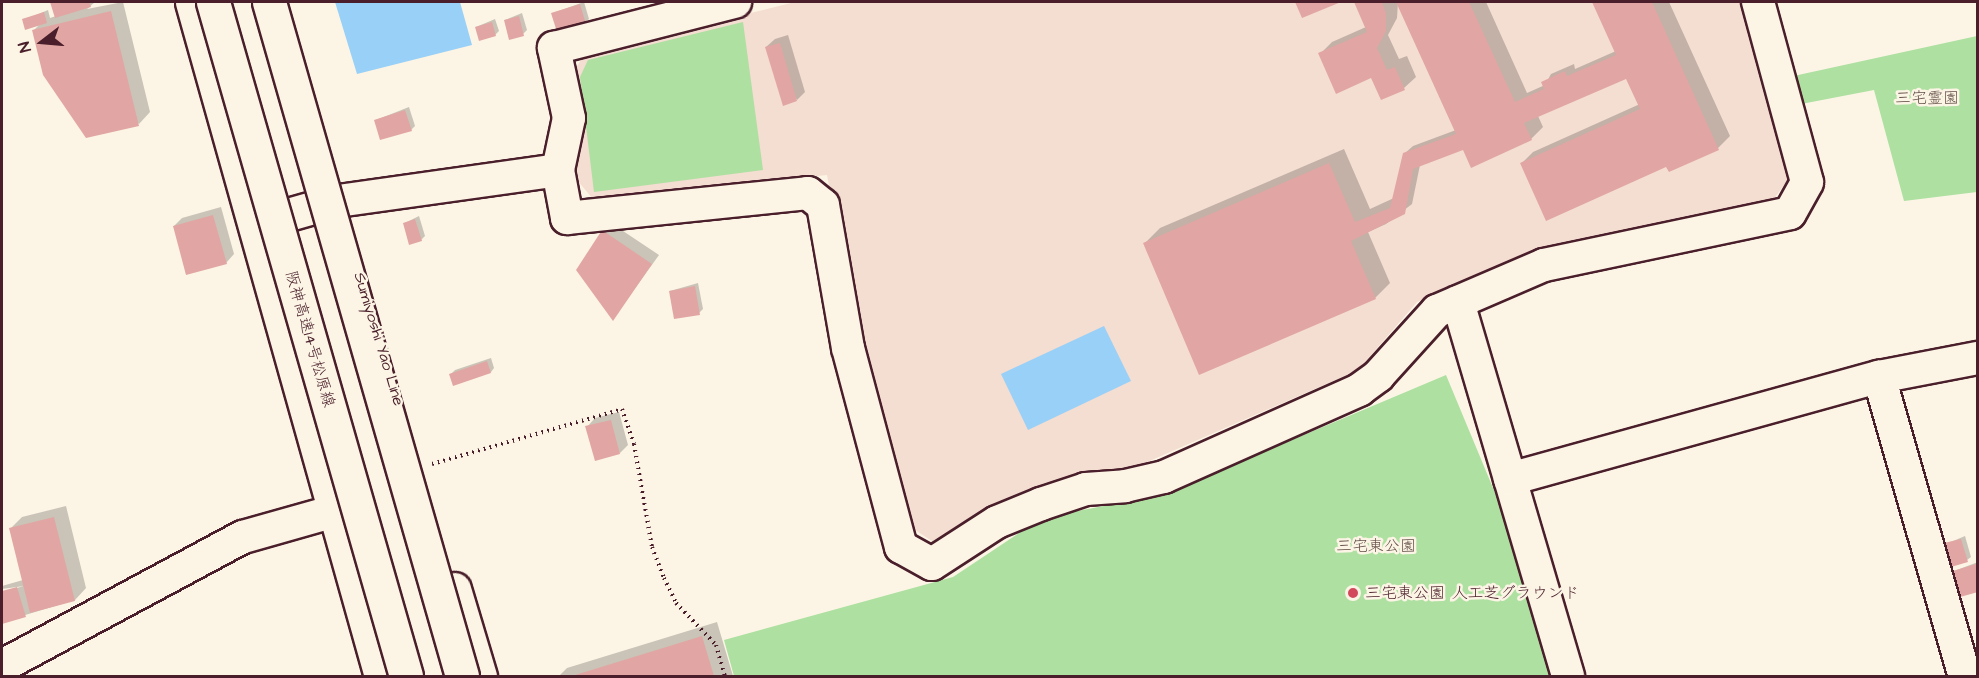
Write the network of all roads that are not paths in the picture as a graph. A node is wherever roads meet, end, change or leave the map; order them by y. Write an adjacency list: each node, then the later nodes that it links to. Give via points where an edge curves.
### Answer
1 (192, 2): 9 (main road)
2 (213, 2): 17 (main road, 阪神高速14号松原線, bridge)
3 (269, 2): 18 (main road, bridge)
4 (276, 2): 8 (main road, Sumiyoshi Yao Line)
5 (735, 2): 7 (street, via 554,48 569,118)
6 (1758, 2): 10 (street, via 1807,182 1790,213 1544,265)
7 (558, 170): 8 (street); 10 (street, via 567,218 808,193 823,205 848,348 901,547 932,564 997,522 1041,504 1086,489 1164,477 1359,390 1378,376 1437,311)
8 (338, 201): 9 (street); 19 (main road, Sumiyoshi Yao Line)
9 (257, 224): 14 (main road)
10 (1458, 302): 13 (street)
11 (1977, 358): 12 (street)
12 (1879, 377): 13 (street); 21 (street)
13 (1510, 479): 20 (street)
14 (335, 511): 15 (street, via 243,537); 16 (main road)
15 (2, 666)
16 (381, 676)
17 (406, 676)
18 (462, 676)
19 (480, 676)
20 (1568, 676)
21 (1965, 676)

